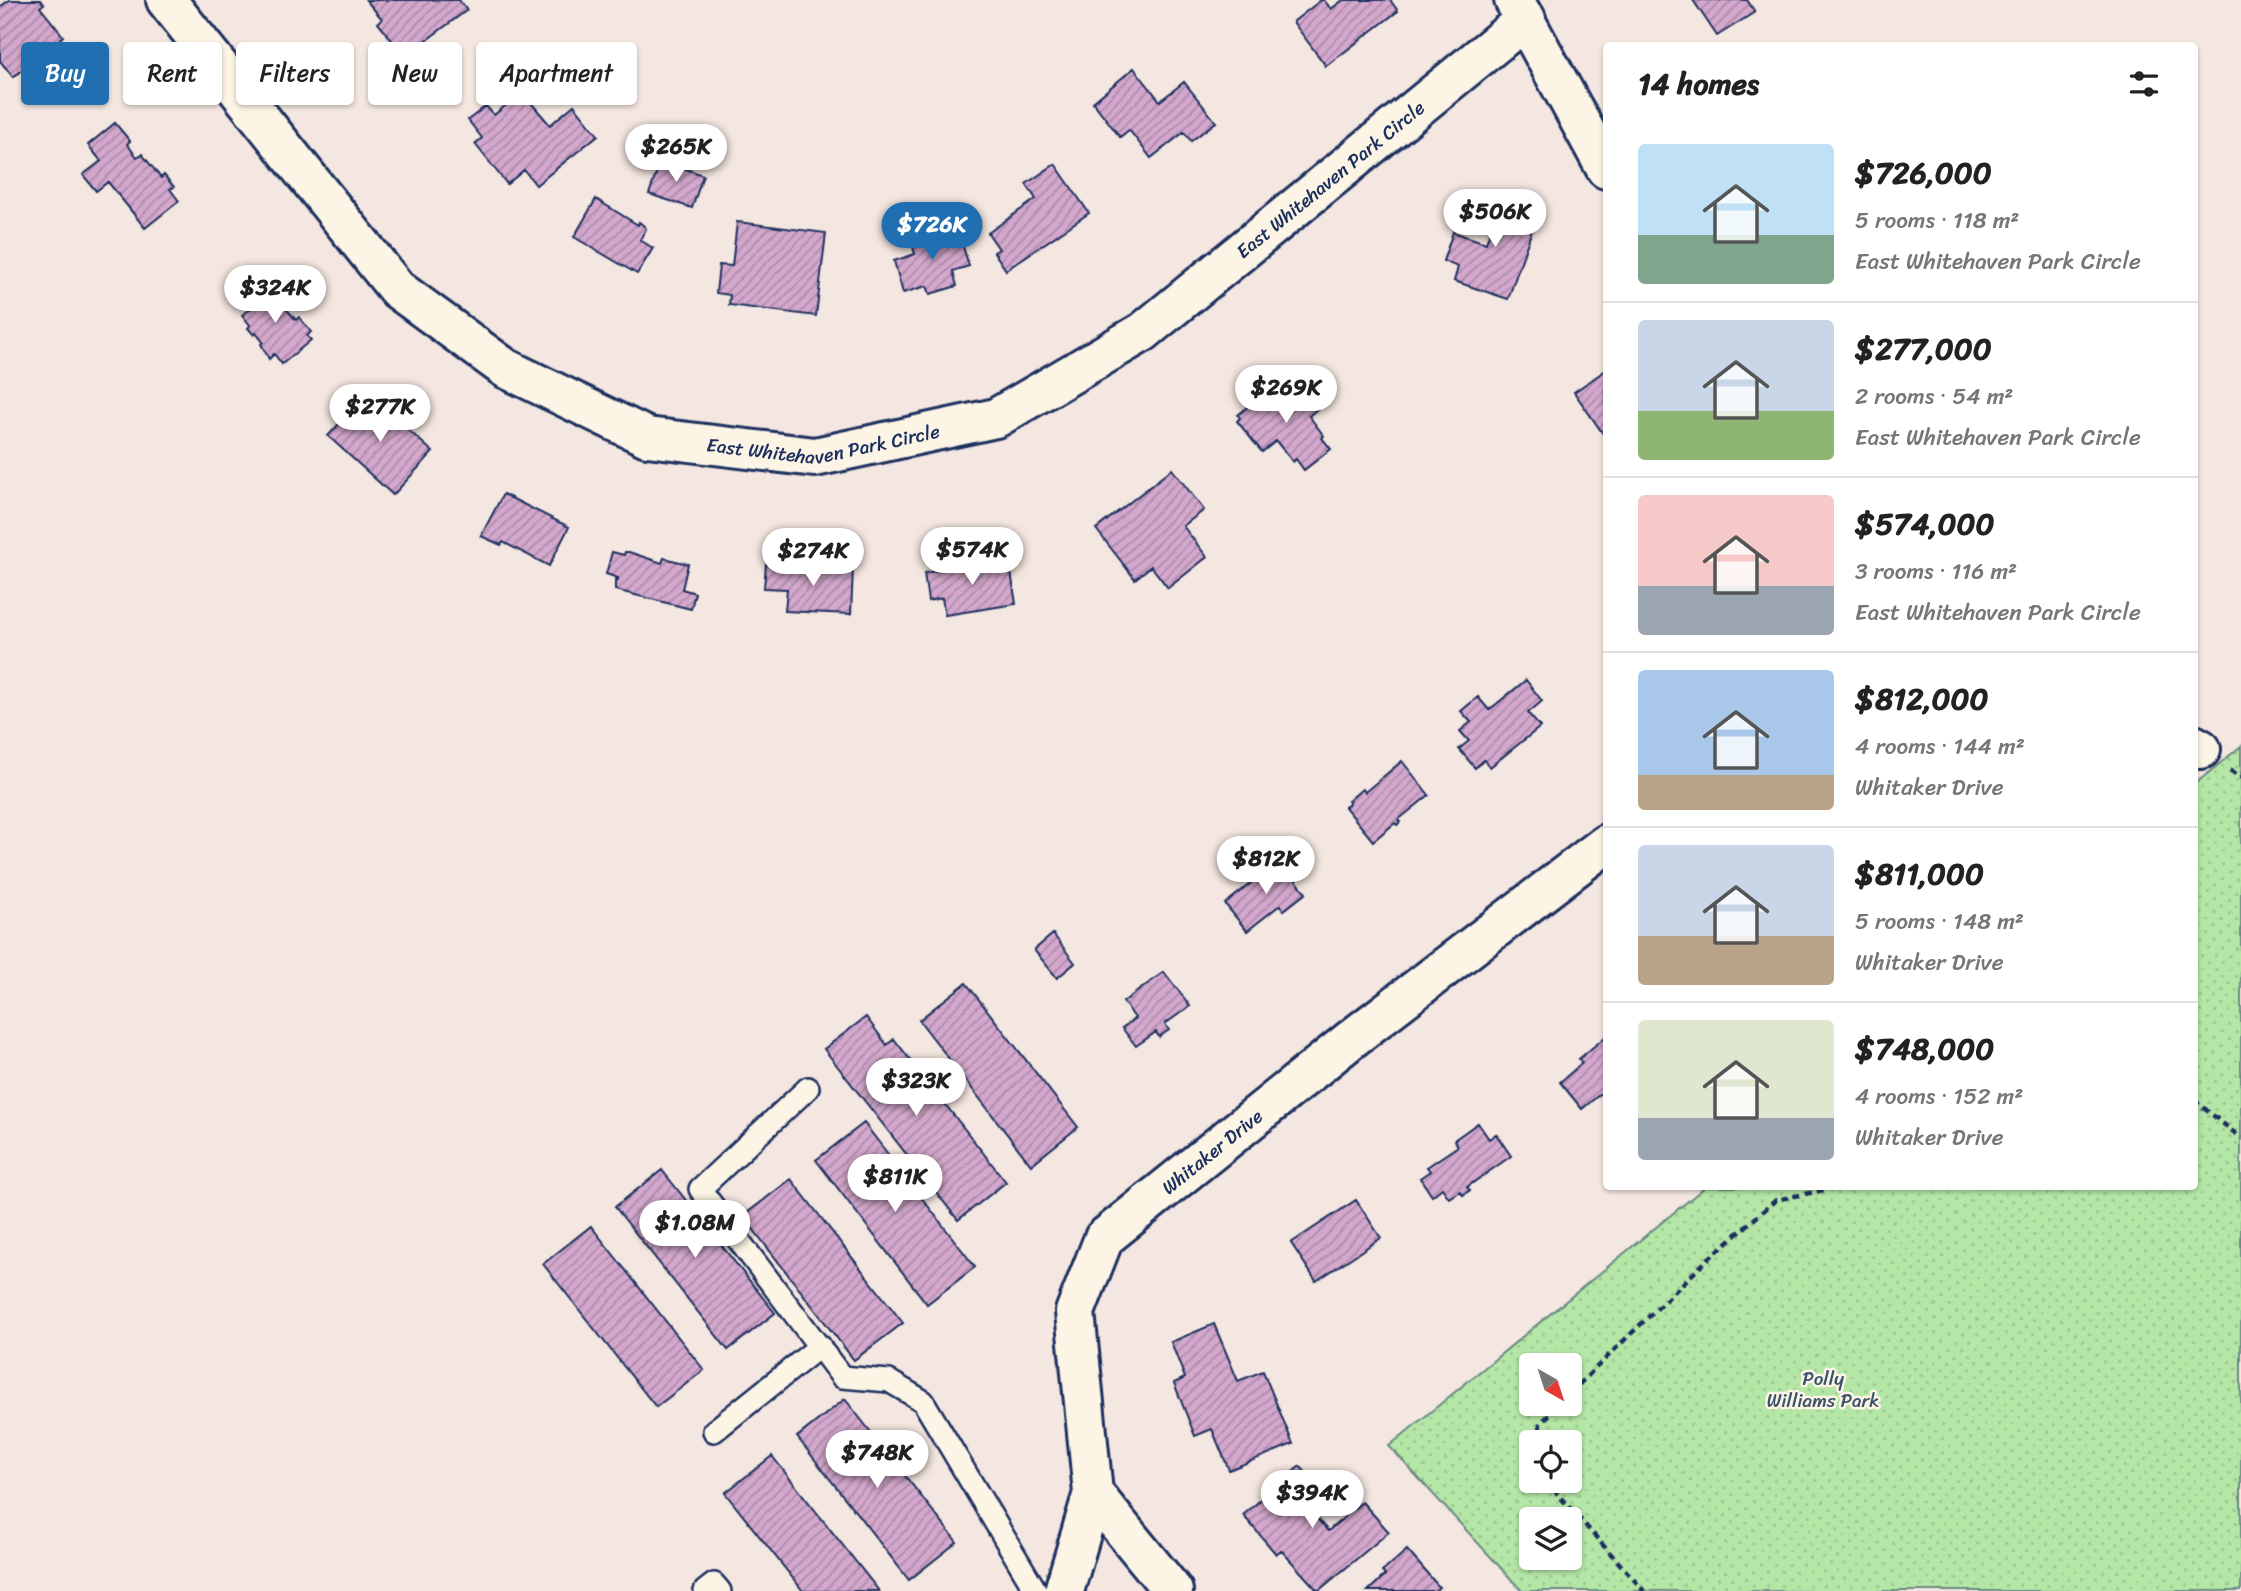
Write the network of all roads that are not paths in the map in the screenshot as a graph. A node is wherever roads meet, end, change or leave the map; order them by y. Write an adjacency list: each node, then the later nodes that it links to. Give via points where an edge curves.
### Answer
1 (166, 0): 2 (street, East Whitehaven Park Circle, via 397,289 505,368 647,437 816,457 996,418 1143,332)
2 (1520, 10): 3 (street)
3 (1603, 163)
4 (1603, 846): 8 (street, Whitaker Drive, via 1354,1037 1104,1238 1075,1312)
5 (808, 1088): 6 (lane, via 700,1189)
6 (820, 1346): 7 (lane); 11 (lane, via 842,1377 889,1381 923,1401)
7 (714, 1431)
8 (1093, 1493): 12 (street, Whitaker Drive); 13 (street)
9 (705, 1591): 10 (lane, via 714,1584)
10 (720, 1591)
11 (1036, 1591)
12 (1065, 1591)
13 (1173, 1591)

